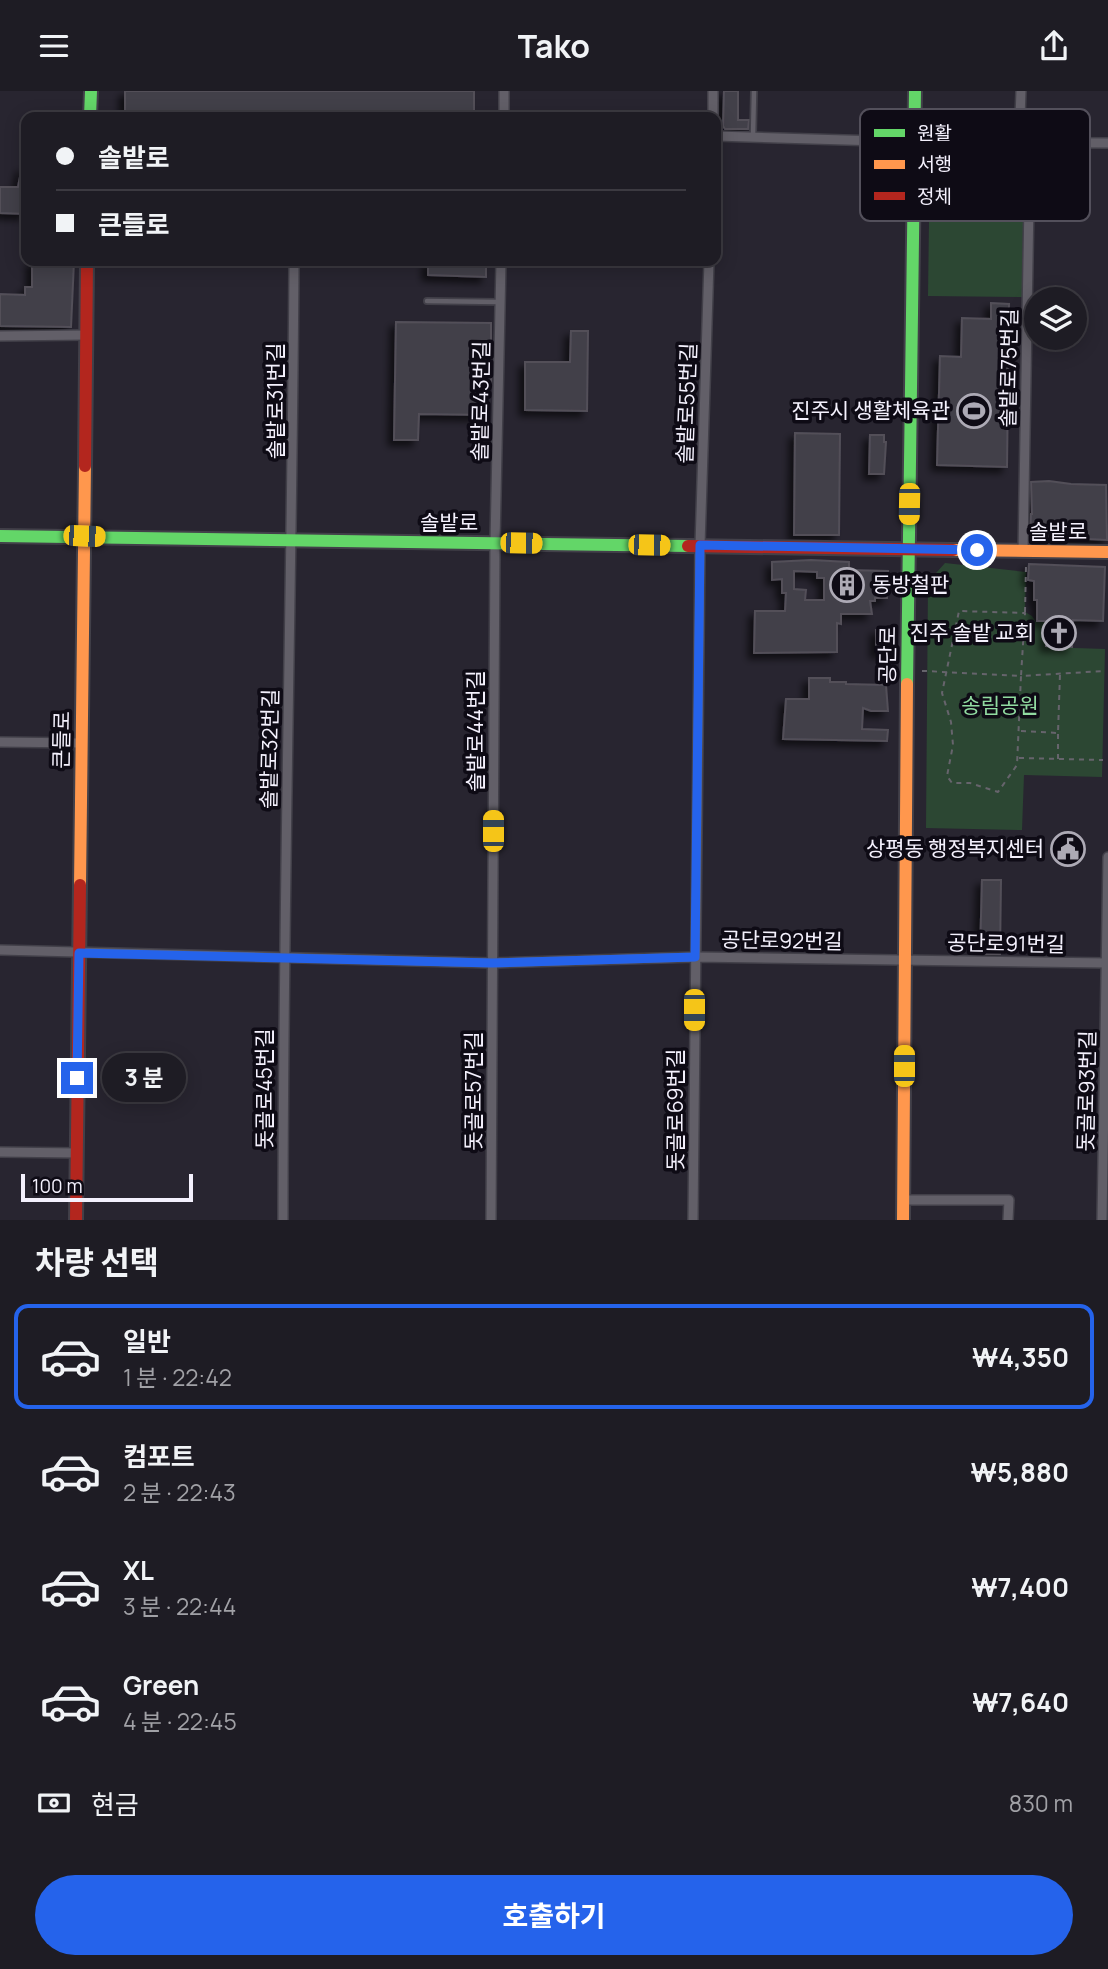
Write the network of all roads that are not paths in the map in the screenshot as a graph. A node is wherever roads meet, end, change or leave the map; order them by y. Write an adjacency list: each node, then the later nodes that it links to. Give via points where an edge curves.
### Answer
1 (91, 91): 9 (street)
2 (504, 91): 10 (street)
3 (713, 91): 11 (street)
4 (754, 91): 13 (lane)
5 (915, 91): 7 (street, 공단로)
6 (1021, 91): 8 (street)
7 (914, 109)
8 (1020, 109)
9 (90, 112)
10 (503, 112)
11 (713, 112)
12 (721, 135): 13 (street)
13 (753, 136): 14 (street)
14 (860, 140)
15 (1090, 143): 16 (street)
16 (1108, 143)
17 (911, 221): 32 (street, 공단로)
18 (1029, 221): 33 (street, 솔밭로75번길)
19 (87, 266): 25 (street, 큰들로)
20 (294, 266): 29 (street, 솔밭로31번길)
21 (501, 266): 24 (street, 솔밭로43번길)
22 (709, 266): 31 (street, 솔밭로55번길)
23 (427, 301): 24 (lane)
24 (500, 302): 30 (street, 솔밭로43번길)
25 (86, 335): 26 (street); 28 (street, 큰들로)
26 (0, 336)
27 (0, 536): 28 (street, 솔밭로)
28 (84, 536): 29 (street, 솔밭로); 36 (street, 큰들로)
29 (293, 541): 30 (street, 솔밭로); 41 (street, 솔밭로32번길)
30 (495, 542): 31 (street, 솔밭로); 43 (street, 솔밭로44번길)
31 (700, 545): 32 (street, 솔밭로); 40 (street, 솔밭로55번길)
32 (908, 548): 33 (street, 솔밭로); 42 (street, 공단로)
33 (1025, 552): 34 (street, 솔밭로)
34 (1108, 552)
35 (0, 742): 36 (street)
36 (81, 743): 39 (street, 큰들로)
37 (1108, 857): 44 (street, 돗골로93번길)
38 (0, 950): 39 (street, 공단로92번길)
39 (79, 953): 41 (street, 공단로92번길); 46 (street, 큰들로)
40 (695, 957): 42 (street, 공단로92번길); 43 (street, 공단로92번길); 51 (street, 돗골로69번길)
41 (283, 958): 43 (street, 공단로92번길); 49 (street, 돗골로45번길)
42 (904, 960): 44 (street, 공단로91번길); 47 (street, 공단로)
43 (492, 963): 50 (street, 돗골로57번길)
44 (1107, 963): 54 (street, 돗골로93번길)
45 (0, 1152): 46 (street)
46 (77, 1153): 48 (street, 큰들로)
47 (903, 1200): 52 (street, 공단로); 53 (street, via 1009,1200)
48 (76, 1220)
49 (283, 1220)
50 (491, 1220)
51 (693, 1220)
52 (903, 1220)
53 (1008, 1220)
54 (1102, 1220)

